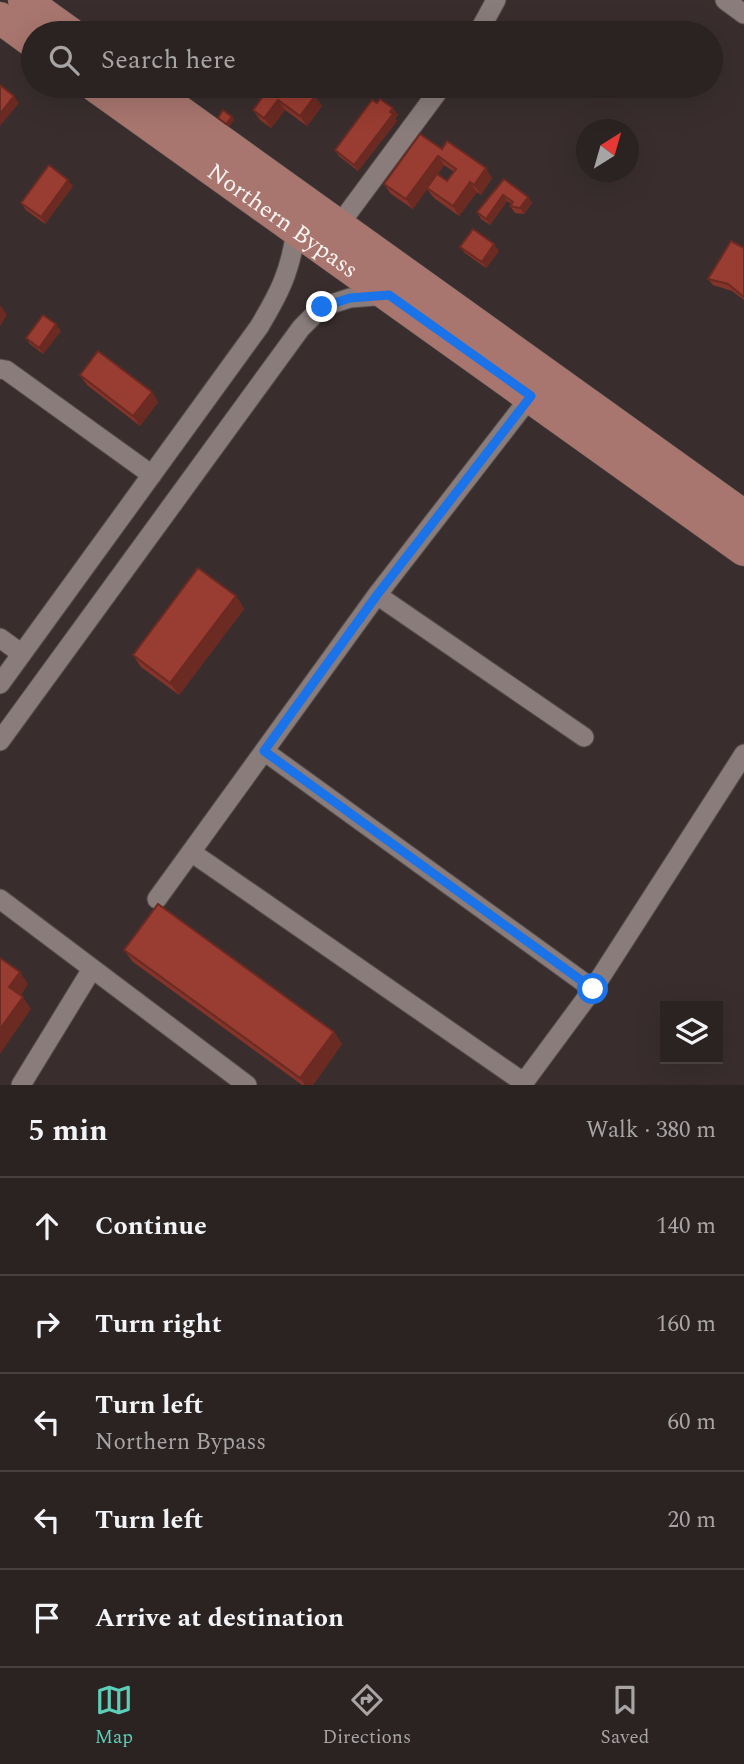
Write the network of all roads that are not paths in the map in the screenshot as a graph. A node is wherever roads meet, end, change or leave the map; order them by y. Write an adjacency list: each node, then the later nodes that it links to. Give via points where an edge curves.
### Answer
1 (496, 0): 4 (street)
2 (725, 0): 3 (street)
3 (744, 14)
4 (485, 21)
5 (111, 98): 9 (main road, Northern Bypass)
6 (161, 98): 8 (main road, Northern Bypass)
7 (433, 98): 8 (street)
8 (339, 225): 13 (main road, Northern Bypass)
9 (296, 231): 10 (main road, Northern Bypass); 14 (street, via 282,289)
10 (389, 295): 12 (main road, Northern Bypass); 22 (street, via 350,298 322,307 301,328)
11 (0, 369): 14 (street)
12 (531, 396): 13 (main road, Northern Bypass); 17 (street)
13 (629, 450): 15 (main road, Northern Bypass); 16 (main road, Northern Bypass)
14 (152, 475): 19 (street)
15 (744, 516)
16 (744, 550)
17 (377, 595): 21 (street); 23 (street)
18 (0, 638): 19 (street)
19 (22, 654): 20 (street)
20 (0, 684)
21 (584, 737)
22 (0, 741)
23 (264, 751): 25 (street); 29 (street)
24 (744, 754): 29 (street)
25 (191, 852): 26 (street); 30 (street)
26 (157, 899)
27 (0, 900): 28 (street)
28 (92, 969): 31 (street); 32 (street)
29 (593, 989): 30 (street)
30 (522, 1084)
31 (21, 1085)
32 (247, 1085)

